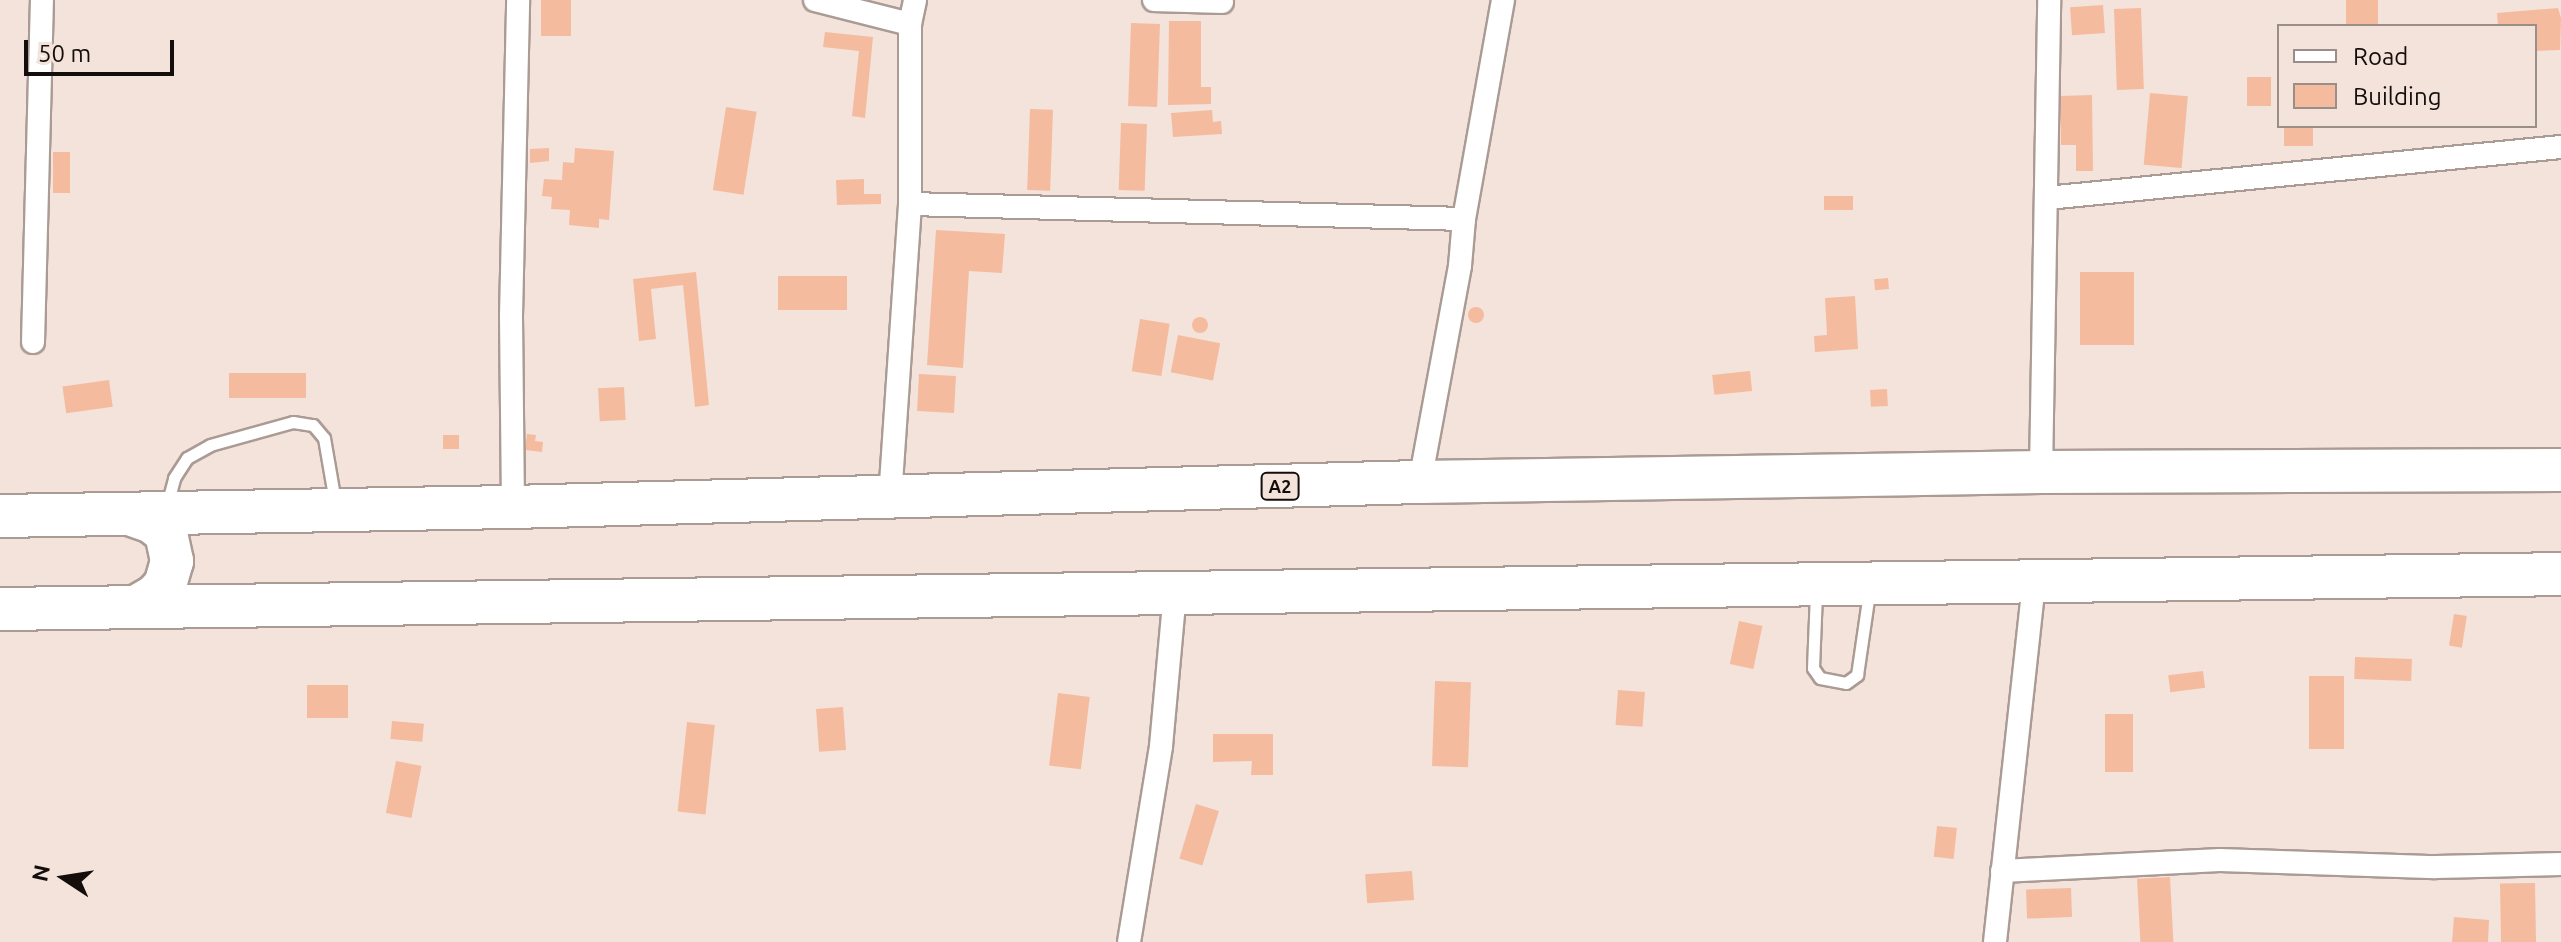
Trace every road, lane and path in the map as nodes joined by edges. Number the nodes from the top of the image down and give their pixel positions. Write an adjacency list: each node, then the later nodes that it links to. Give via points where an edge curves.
1 (42, 0): 14 (street)
2 (518, 0): 19 (street)
3 (815, 0): 9 (street)
4 (915, 0): 9 (street)
5 (1154, 0): 8 (street)
6 (1503, 0): 13 (street)
7 (2049, 0): 11 (street)
8 (1222, 2)
9 (910, 24): 12 (street)
10 (2561, 147): 11 (street)
11 (2047, 198): 16 (street)
12 (910, 204): 13 (street); 18 (street)
13 (1464, 219): 17 (street)
14 (33, 342)
15 (2561, 470): 16 (highway, A2)
16 (2041, 472): 17 (highway, A2)
17 (1420, 482): 18 (highway, A2)
18 (890, 498): 19 (highway, A2)
19 (513, 507): 20 (highway, A2)
20 (336, 510): 21 (highway, A2); 21 (lane, via 324,438 313,425 293,422 210,445 187,458)
21 (148, 514): 22 (highway, A2); 28 (highway, via 166,533 172,561 165,585)
22 (0, 516)
23 (2561, 574): 24 (highway)
24 (2034, 582): 25 (highway); 31 (street)
25 (1871, 584): 26 (highway); 26 (lane, via 1857,675 1846,683 1820,678 1813,668)
26 (1816, 585): 27 (highway)
27 (1175, 592): 28 (highway); 32 (street, via 1161,746)
28 (136, 607): 29 (highway)
29 (0, 609)
30 (2561, 864): 31 (street, via 2436,867 2220,860)
31 (2002, 871): 33 (street)
32 (1129, 942)
33 (1995, 942)

